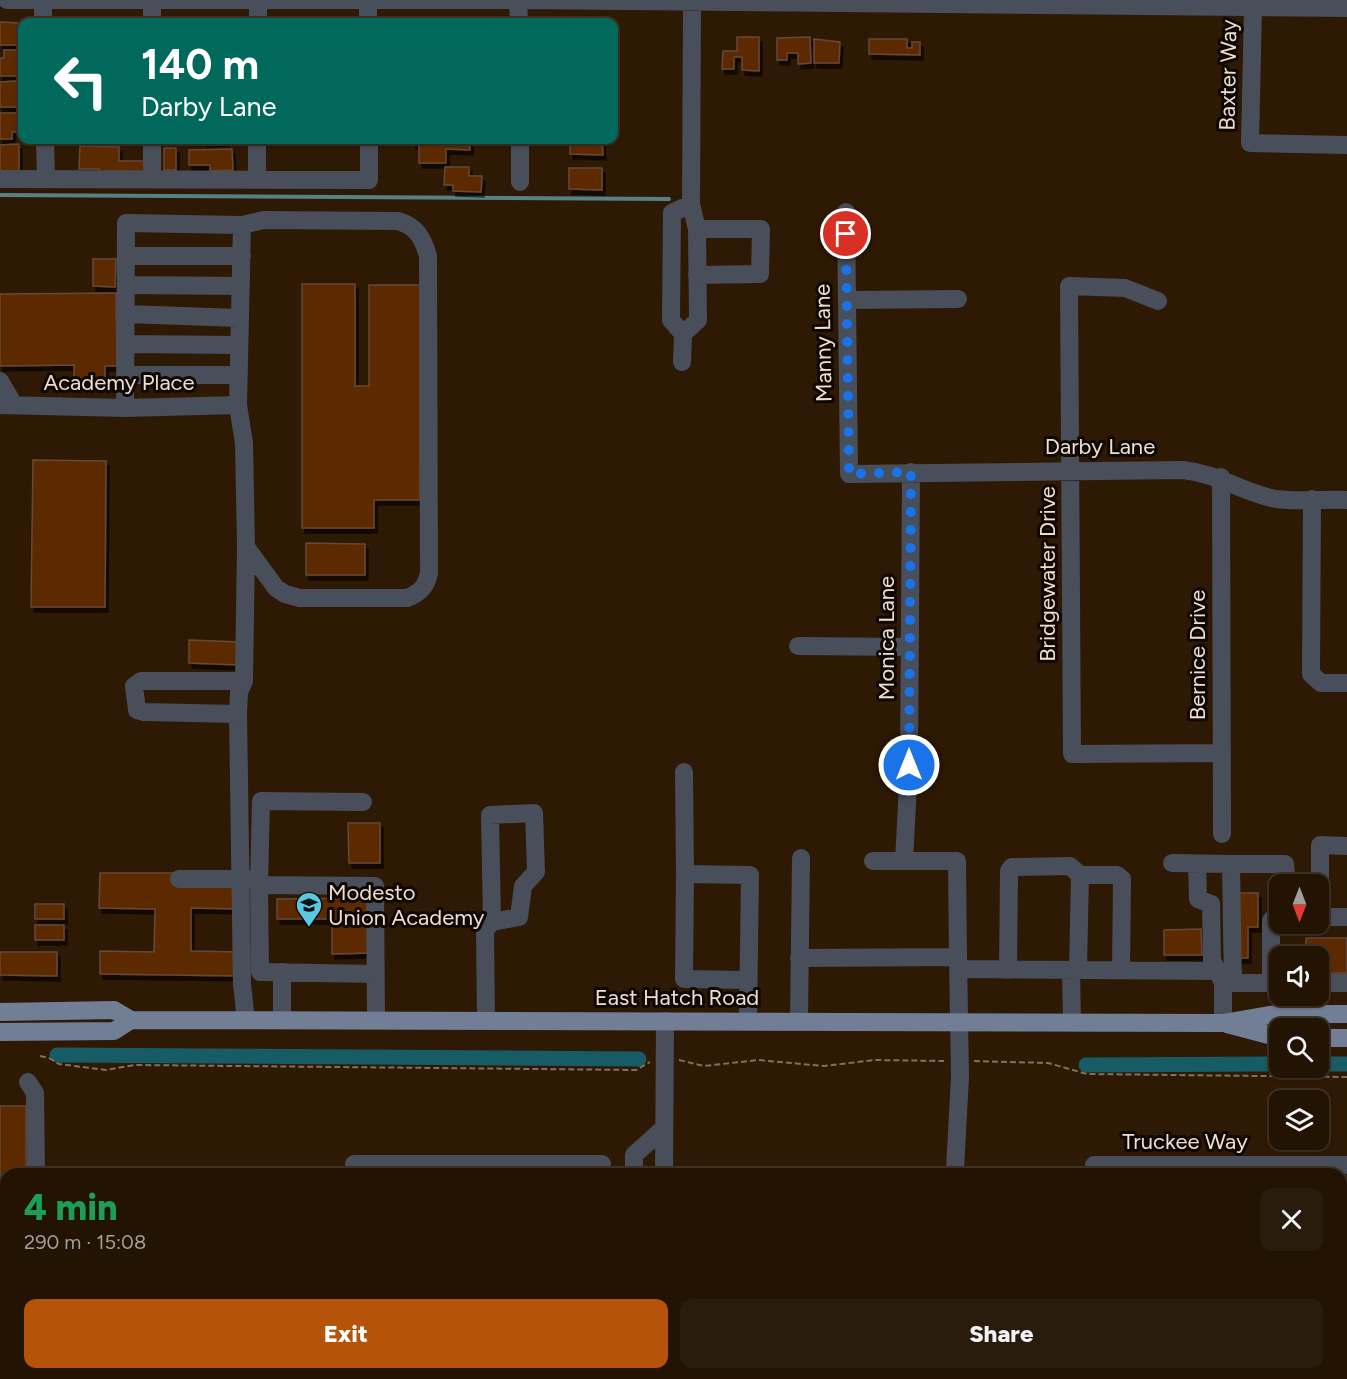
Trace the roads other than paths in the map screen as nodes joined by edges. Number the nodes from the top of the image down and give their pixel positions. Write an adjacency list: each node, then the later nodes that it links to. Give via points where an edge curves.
1 (6, 0): 2 (street)
2 (43, 0): 3 (street); 11 (street)
3 (152, 0): 5 (street); 12 (street)
4 (518, 0): 6 (street); 8 (street); 15 (street)
5 (258, 1): 6 (street); 13 (street)
6 (368, 1): 14 (street)
7 (854, 2): 8 (street); 9 (street)
8 (692, 3): 27 (street)
9 (1253, 8): 10 (street); 21 (street, Baxter Way, via 1250,143)
10 (1347, 8)
11 (43, 18)
12 (152, 18)
13 (258, 18)
14 (368, 18)
15 (519, 18)
16 (45, 144): 23 (street)
17 (152, 144): 24 (street)
18 (257, 144): 25 (street)
19 (369, 144): 25 (street, via 369,180)
20 (520, 144): 26 (street)
21 (1347, 145)
22 (0, 179): 23 (street)
23 (46, 179): 24 (street)
24 (152, 179): 25 (street)
25 (257, 179)
26 (520, 182)
27 (691, 204): 30 (street); 41 (street, via 672,213 671,320)
28 (846, 212): 37 (street, Manny Lane)
29 (242, 225): 31 (street, via 126,223); 32 (street); 57 (street, via 264,220 398,221 416,231 428,256 427,584 418,594 407,598 300,598 276,588)
30 (697, 229): 33 (street); 33 (street, via 761,229 760,274)
31 (126, 256): 32 (street); 34 (street)
32 (242, 256): 35 (street)
33 (697, 275): 41 (street, via 698,320)
34 (126, 285): 35 (street); 39 (street)
35 (241, 286): 40 (street)
36 (958, 299): 37 (street)
37 (847, 300): 53 (street, Manny Lane)
38 (1158, 301): 51 (street, Bridgewater Drive, via 1125,288 1069,286)
39 (126, 314): 40 (street); 42 (street)
40 (239, 318): 43 (street)
41 (683, 334): 44 (street)
42 (125, 344): 43 (street); 45 (street)
43 (239, 345): 46 (street)
44 (682, 362)
45 (125, 375): 46 (street); 50 (street)
46 (238, 375): 49 (street)
47 (0, 381): 48 (street, via 10,398)
48 (4, 405): 50 (street, Academy Place)
49 (238, 405): 50 (street, Academy Place); 57 (street, via 244,443)
50 (125, 408)
51 (1070, 470): 52 (street, Darby Lane); 54 (street, Darby Lane, via 1183,470); 63 (street, Bridgewater Drive, via 1072,753)
52 (911, 472): 53 (street, Darby Lane); 59 (street, Monica Lane)
53 (849, 474)
54 (1221, 477): 55 (street, Darby Lane, via 1256,494 1278,499); 63 (street, Bernice Drive)
55 (1312, 499): 56 (street, Darby Lane); 61 (street, via 1311,674 1321,683)
56 (1347, 500)
57 (246, 547): 60 (street)
58 (798, 646): 59 (street)
59 (910, 648): 70 (street, Monica Lane)
60 (244, 681): 62 (street); 62 (street, via 141,681 134,686 134,704 144,712); 78 (street, via 249,693)
61 (1347, 683)
62 (238, 714): 78 (street)
63 (1221, 753): 66 (street, Bernice Drive)
64 (684, 772): 74 (street)
65 (363, 802): 78 (street, via 261,801)
66 (1222, 834)
67 (1347, 846): 79 (street, via 1320,845 1320,917)
68 (801, 858): 81 (street)
69 (873, 861): 70 (street)
70 (904, 861): 82 (street, via 957,861)
71 (1172, 863): 72 (street)
72 (1197, 864): 73 (street); 88 (street, via 1198,899 1211,903 1212,960)
73 (1231, 864): 75 (street, via 1285,864); 88 (street)
74 (685, 874): 89 (street, via 684,979); 89 (street, via 750,875)
75 (1286, 874)
76 (1080, 875): 83 (street, via 1070,866 1012,867); 84 (street); 85 (street, via 1122,879)
77 (179, 879): 78 (street)
78 (250, 881): 86 (street, via 260,972); 87 (street, via 375,886); 96 (street, via 242,984)
79 (1347, 917)
80 (492, 922): 80 (street, via 490,815 534,813 536,872 523,886 519,917); 99 (street, via 486,930)
81 (800, 958): 82 (street); 102 (street)
82 (958, 963): 83 (street); 103 (street)
83 (1008, 970): 84 (street)
84 (1075, 970): 85 (street); 104 (street)
85 (1121, 970): 88 (street)
86 (282, 972): 87 (street); 97 (street)
87 (375, 974): 98 (street)
88 (1224, 979): 90 (street); 105 (street)
89 (748, 980): 101 (street)
90 (1269, 983)
91 (1329, 983): 92 (street)
92 (1347, 983)
93 (0, 1011): 95 (main road, East Hatch Road, via 114,1010)
94 (1347, 1014): 105 (main road, East Hatch Road, via 1276,1014)
95 (130, 1020): 96 (main road, East Hatch Road); 106 (main road, East Hatch Road, via 114,1031)
96 (246, 1020): 97 (main road, East Hatch Road)
97 (282, 1020): 98 (main road, East Hatch Road)
98 (376, 1020): 99 (main road, East Hatch Road)
99 (486, 1020): 100 (main road, East Hatch Road)
100 (665, 1021): 101 (main road, East Hatch Road); 111 (street)
101 (748, 1021): 102 (main road, East Hatch Road)
102 (799, 1021): 103 (main road, East Hatch Road)
103 (960, 1022): 104 (main road, East Hatch Road); 119 (street)
104 (1072, 1022): 105 (main road, East Hatch Road)
105 (1223, 1023): 107 (main road, East Hatch Road)
106 (0, 1032)
107 (1269, 1035)
108 (1329, 1038): 109 (main road)
109 (1347, 1038)
110 (28, 1082): 115 (street, via 35,1094)
111 (664, 1128): 117 (street, via 634,1155); 118 (street)
112 (602, 1164): 116 (street)
113 (1094, 1165): 120 (street, Truckee Way)
114 (1347, 1165): 121 (street, Truckee Way)
115 (36, 1168)
116 (512, 1168)
117 (634, 1168)
118 (664, 1168)
119 (954, 1168)
120 (1204, 1168)
121 (1306, 1168)

